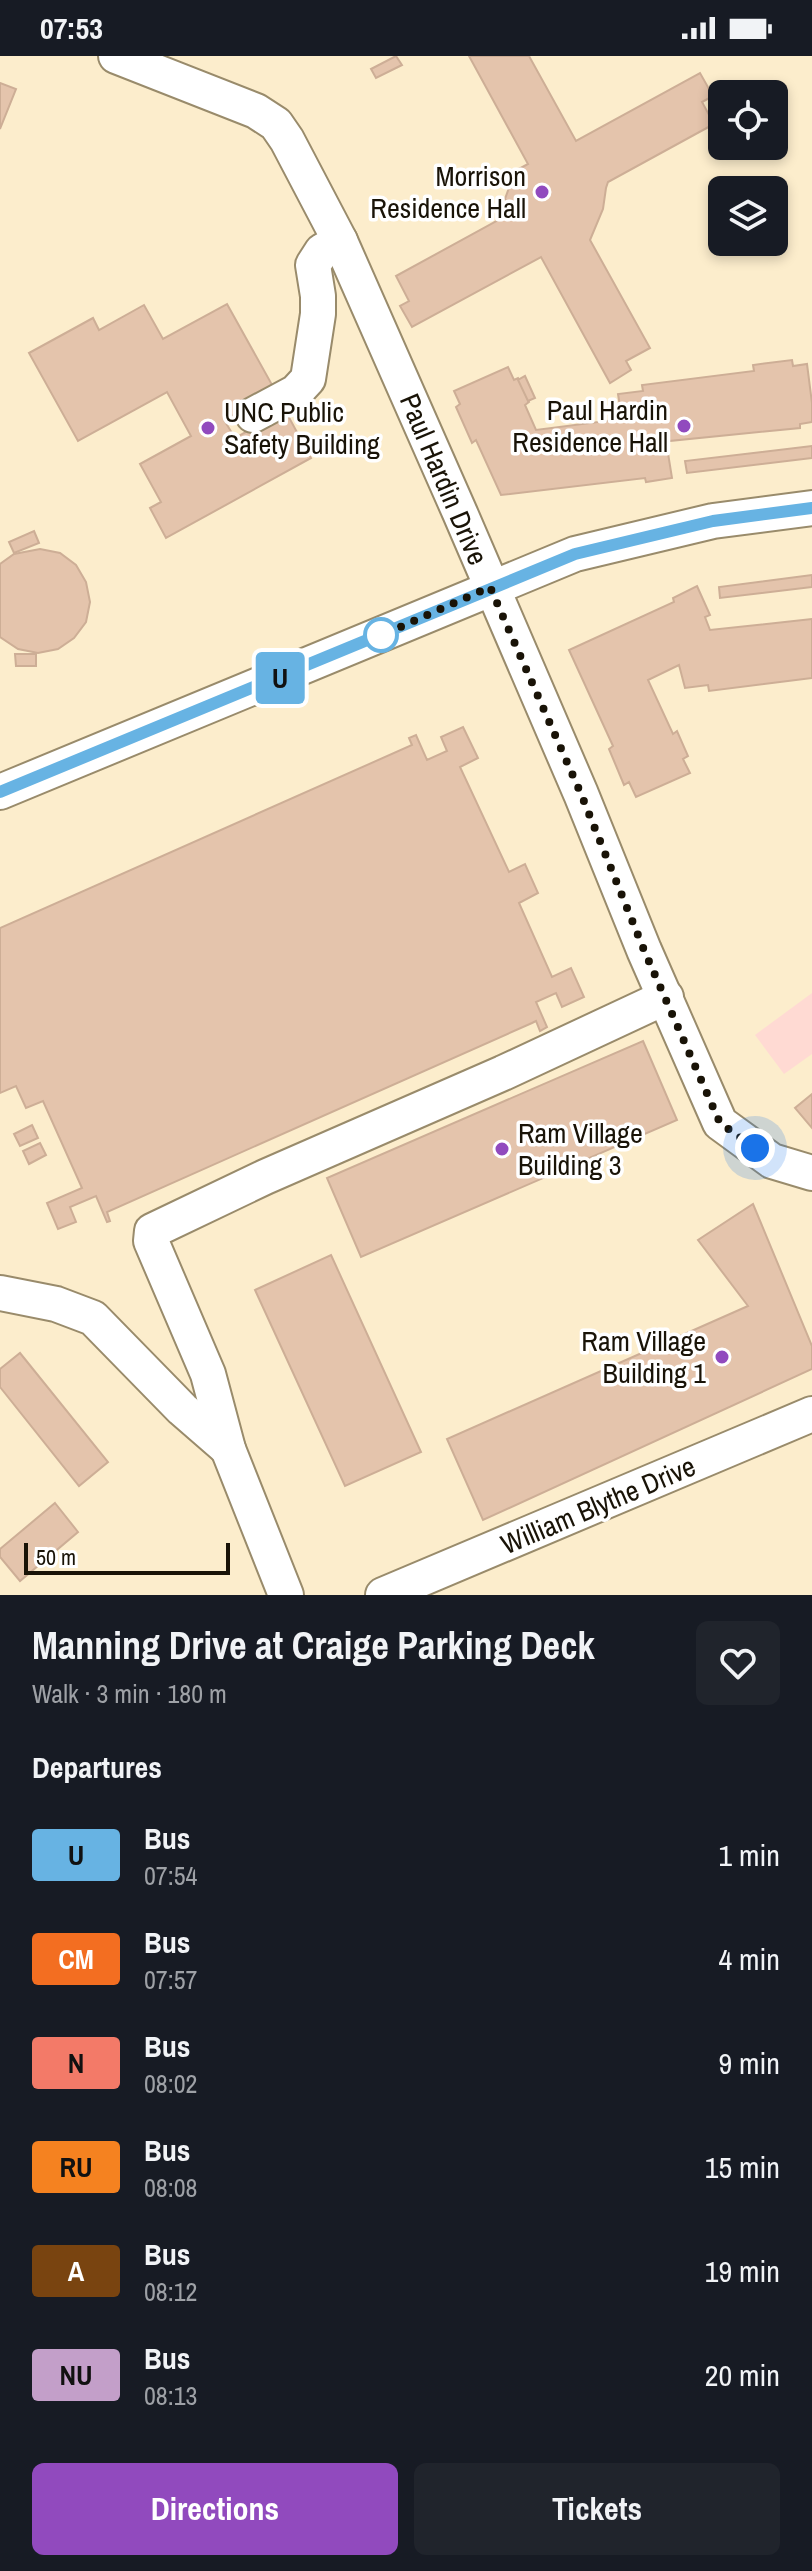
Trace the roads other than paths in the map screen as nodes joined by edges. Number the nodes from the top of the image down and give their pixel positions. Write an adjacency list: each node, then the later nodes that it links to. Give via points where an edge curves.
1 (116, 56): 2 (street, Paul Hardin Drive, via 256,111 276,124)
2 (340, 241): 3 (street, via 322,251 313,265 318,314 308,379 296,392); 5 (street, Paul Hardin Drive)
3 (253, 415)
4 (812, 508): 5 (street, via 713,521 620,542)
5 (490, 587): 6 (street); 7 (street, Paul Hardin Drive)
6 (0, 792)
7 (666, 997): 8 (street, Paul Hardin Drive, via 720,1123 772,1161); 11 (street, via 152,1231 151,1241 208,1374)
8 (812, 1173)
9 (0, 1293): 11 (street, via 93,1318)
10 (812, 1414): 13 (street, William Blythe Drive)
11 (228, 1449): 12 (street)
12 (286, 1595)
13 (383, 1595)

